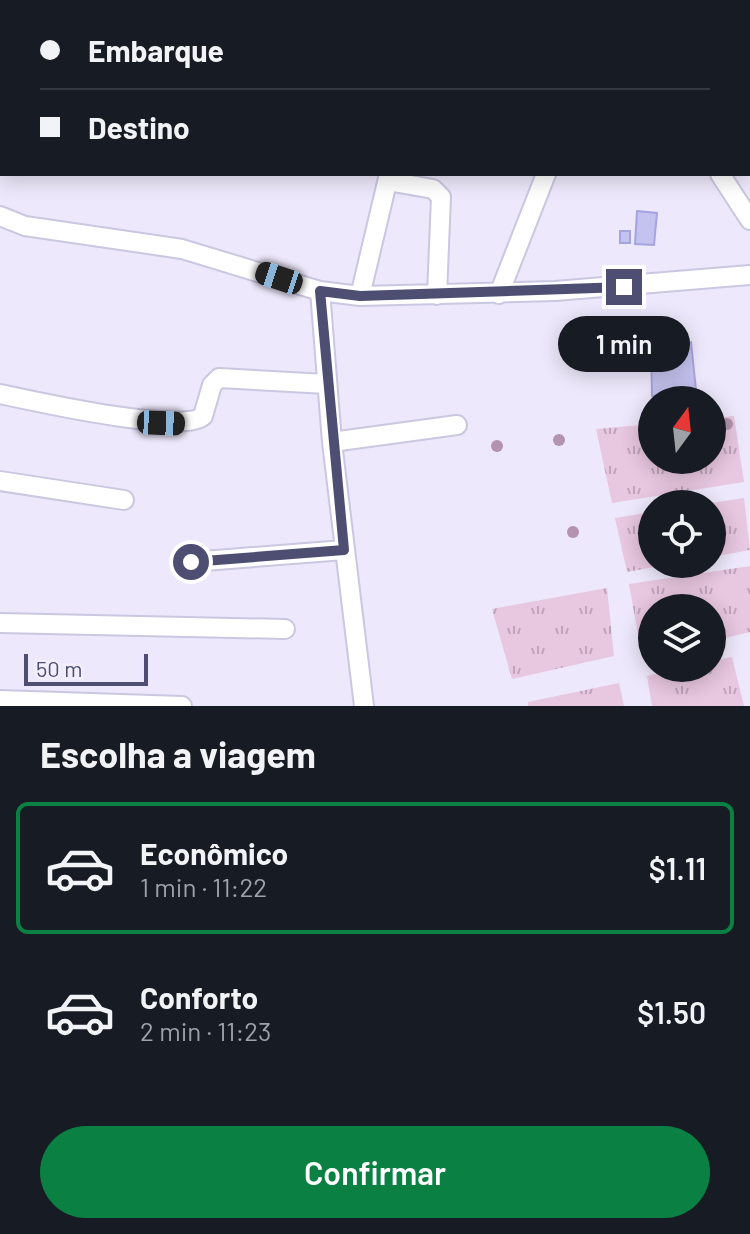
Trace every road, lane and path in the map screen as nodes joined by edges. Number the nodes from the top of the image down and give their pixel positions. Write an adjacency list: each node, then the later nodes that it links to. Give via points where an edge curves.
1 (545, 176): 8 (street)
2 (721, 176): 5 (street)
3 (389, 177): 9 (street, via 433,189 441,197); 10 (street)
4 (0, 216): 7 (street, via 25,226 182,249)
5 (750, 220)
6 (750, 275): 8 (street)
7 (320, 291): 10 (street); 11 (street)
8 (499, 294): 9 (street)
9 (437, 295): 10 (street)
10 (360, 296)
11 (326, 384): 12 (street, via 219,378 203,416 191,424); 14 (street)
12 (0, 394)
13 (457, 425): 14 (street)
14 (332, 442): 17 (street)
15 (0, 481): 16 (street)
16 (124, 500)
17 (344, 550): 18 (street); 23 (street)
18 (191, 562)
19 (0, 623): 20 (street)
20 (285, 629)
21 (0, 700): 22 (street)
22 (182, 706)
23 (364, 706)

